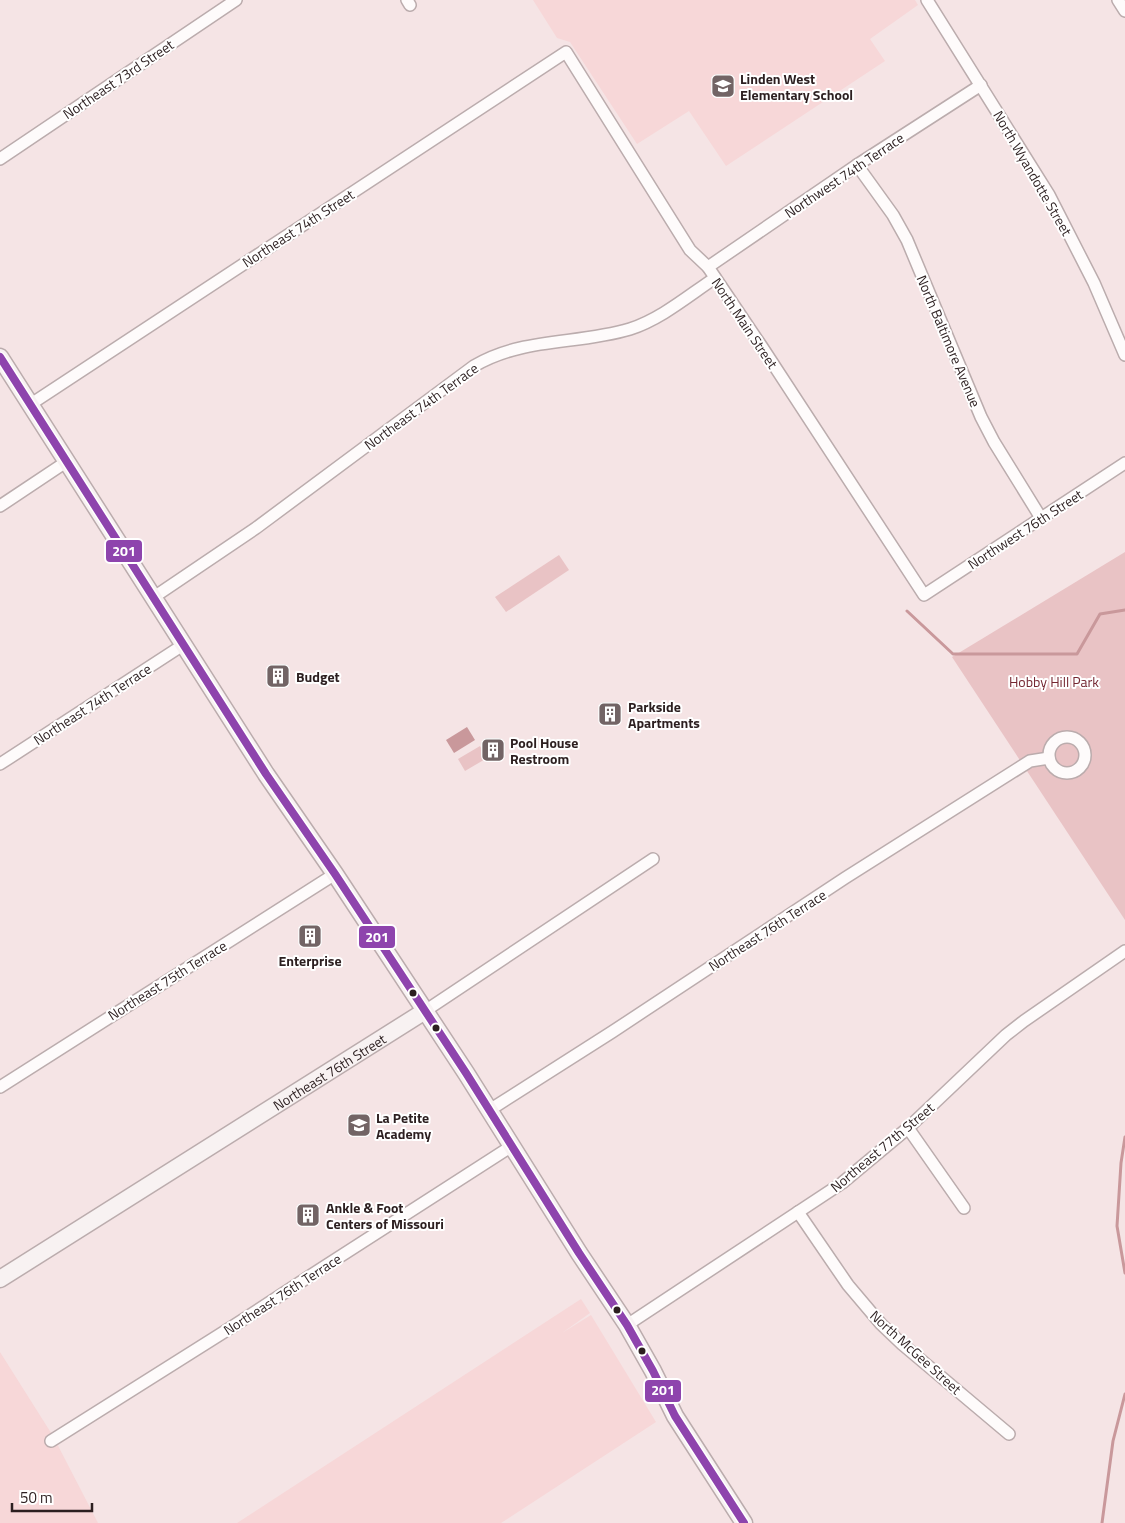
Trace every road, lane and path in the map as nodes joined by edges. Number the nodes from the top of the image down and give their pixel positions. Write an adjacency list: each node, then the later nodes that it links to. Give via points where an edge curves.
1 (236, 0): 7 (street, Northeast 73rd Street)
2 (927, 0): 6 (street, North Wyandotte Street)
3 (1118, 0): 4 (street)
4 (1125, 11)
5 (566, 52): 9 (street, North Main Street, via 690,250); 13 (street, Northeast 74th Street)
6 (981, 85): 8 (street, Northwest 74th Terrace); 11 (street, North Wyandotte Street, via 1049,195 1094,283)
7 (0, 159)
8 (857, 166): 9 (street, Northwest 74th Terrace); 17 (street, North Baltimore Avenue, via 907,240 981,417)
9 (708, 267): 10 (street, North Main Street)
10 (715, 278): 18 (street, North Main Street); 19 (street, Northeast 74th Terrace, via 659,315 631,329 527,346 485,360 256,528)
11 (1125, 355)
12 (0, 357): 13 (main road)
13 (31, 404): 14 (main road)
14 (66, 462): 16 (street); 19 (main road)
15 (1125, 463): 17 (street, Northwest 76th Street)
16 (0, 506)
17 (1041, 518): 18 (street, Northwest 76th Street)
18 (924, 595)
19 (154, 597): 20 (main road)
20 (183, 644): 22 (street, Northeast 74th Terrace); 24 (main road)
21 (1049, 758): 28 (street, Northeast 76th Terrace, via 1030,761 1022,766)
22 (0, 764)
23 (653, 859): 26 (street, Northeast 76th Street)
24 (335, 874): 26 (main road); 27 (street, Northeast 75th Terrace)
25 (1125, 951): 29 (street, Northeast 77th Street, via 1006,1035)
26 (425, 1011): 28 (main road); 33 (main road, Northeast 76th Street)
27 (0, 1087)
28 (488, 1111): 30 (main road)
29 (908, 1128): 31 (street); 32 (street, Northeast 77th Street, via 842,1183)
30 (512, 1146): 34 (main road); 36 (street, Northeast 76th Terrace)
31 (964, 1208)
32 (798, 1212): 34 (street, Northeast 77th Street); 35 (street, North McGee Street, via 848,1285 882,1324)
33 (0, 1279)
34 (626, 1325): 37 (main road, via 675,1416)
35 (1010, 1434)
36 (51, 1441)
37 (744, 1523)

